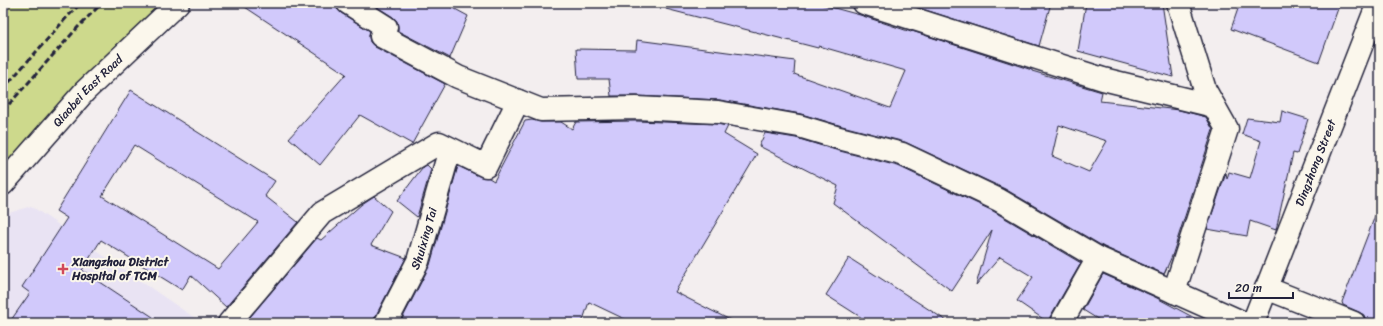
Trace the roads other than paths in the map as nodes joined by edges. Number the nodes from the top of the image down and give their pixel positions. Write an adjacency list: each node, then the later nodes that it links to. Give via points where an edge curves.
1 (178, 3): 9 (street, Qiaobei East Road, via 85,92)
2 (348, 3): 6 (street, via 386,27 381,36 458,77)
3 (864, 3): 7 (street, via 1103,79)
4 (1178, 3): 7 (street, via 1205,90)
5 (1378, 3): 11 (street, Dingzhong Street)
6 (518, 100): 8 (street, via 486,166); 10 (street, via 542,110 636,108 718,112 799,126 902,154 999,200)
7 (1214, 106): 12 (street, via 1227,128)
8 (450, 149): 13 (street, via 439,143 322,213); 14 (street, Shuixing Tai, via 418,261)
9 (3, 184)
10 (1098, 258): 12 (street); 15 (street)
11 (1266, 288): 17 (street, Dingzhong Street); 18 (street)
12 (1174, 292): 16 (street)
13 (229, 323)
14 (386, 323)
15 (1061, 323)
16 (1244, 323)
17 (1253, 323)
18 (1354, 323)

